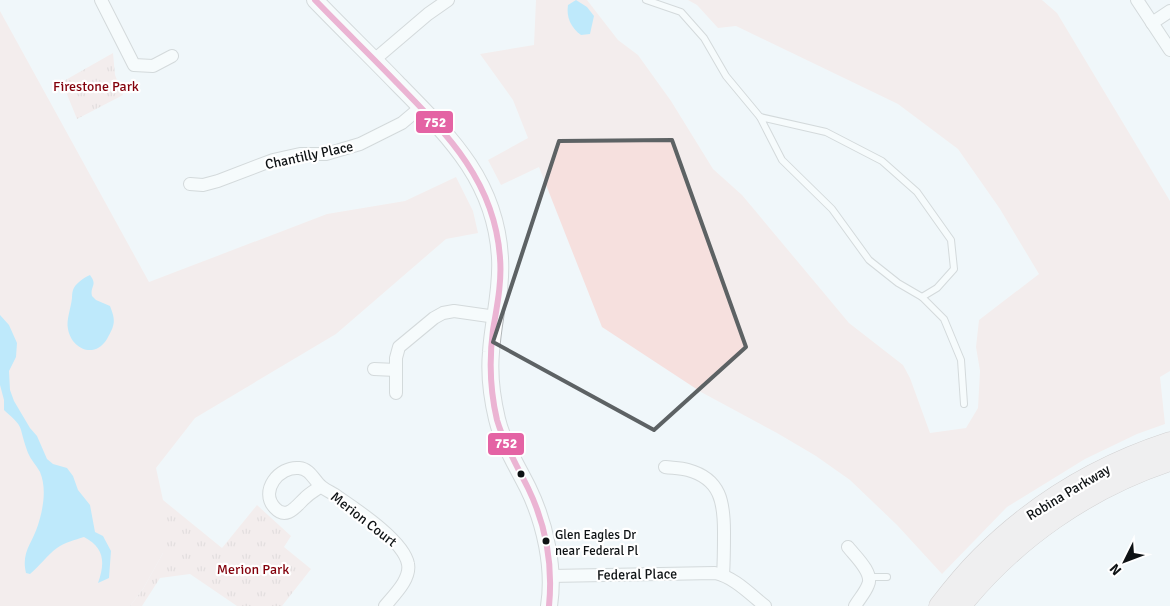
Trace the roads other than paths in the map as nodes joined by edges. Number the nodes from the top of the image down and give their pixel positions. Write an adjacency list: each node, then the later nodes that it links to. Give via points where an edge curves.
1 (102, 0): 9 (street, via 134,66 152,66)
2 (315, 0): 10 (street)
3 (448, 0): 10 (street)
4 (646, 0): 12 (lane, via 681,12 704,38 726,76)
5 (1137, 0): 7 (street)
6 (1170, 11): 7 (street)
7 (1152, 23): 8 (street)
8 (1170, 50)
9 (172, 56)
10 (374, 60): 11 (street)
11 (421, 107): 13 (street, Chantilly Place, via 402,123 360,144 326,154 300,154 273,160 218,182); 15 (street, via 461,152 476,175 490,208 500,257)
12 (760, 117): 14 (lane, via 782,160 832,209 869,260); 14 (lane, via 826,132 882,161 917,192 951,240 954,269 937,288)
13 (190, 184)
14 (922, 297): 19 (lane, via 944,319 961,360)
15 (496, 317): 17 (street, via 454,311 438,315 399,347); 26 (street, via 490,368 495,410 507,447 537,511 548,553)
16 (374, 369): 17 (street)
17 (396, 370): 18 (street)
18 (396, 393)
19 (964, 404)
20 (1170, 442): 33 (main road, Robina Parkway, via 1100,471 1043,505 981,556)
21 (1170, 461): 34 (main road, Robina Parkway, via 1097,492 1052,521 1008,556)
22 (665, 466): 25 (street, via 700,475 719,492 724,508)
23 (321, 486): 29 (street, Merion Court, via 395,540 405,554 409,565 407,577)
24 (848, 547): 27 (street)
25 (723, 575): 26 (street, Federal Place, via 707,572); 31 (street)
26 (550, 576): 30 (street)
27 (870, 577): 28 (lane); 32 (street)
28 (888, 577)
29 (385, 606)
30 (548, 606)
31 (765, 606)
32 (855, 606)
33 (939, 606)
34 (961, 606)

